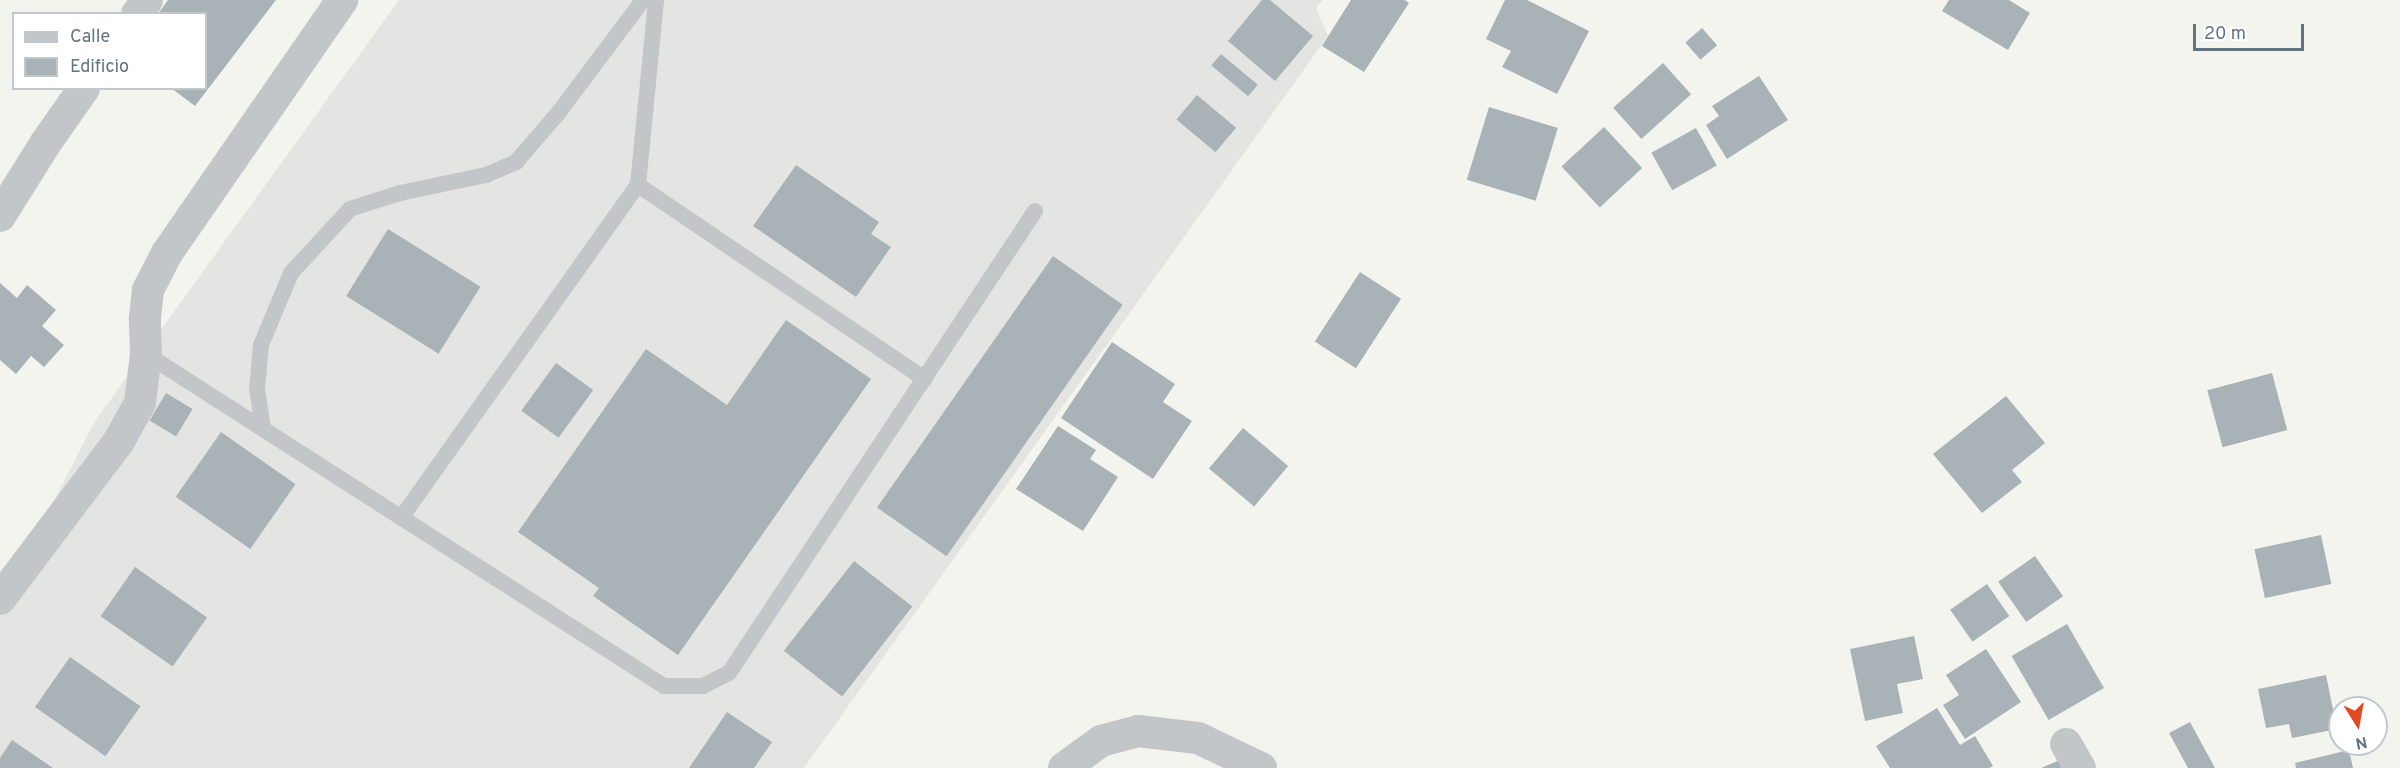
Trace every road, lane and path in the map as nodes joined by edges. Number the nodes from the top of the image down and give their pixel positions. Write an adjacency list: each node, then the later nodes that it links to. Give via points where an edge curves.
1 (342, 0): 8 (street, via 167,253 148,290)
2 (643, 0): 10 (lane, via 516,162 486,175 400,193 350,209 291,273 261,345 257,388)
3 (656, 0): 5 (lane)
4 (83, 90): 7 (street)
5 (638, 185): 9 (lane); 11 (lane)
6 (1035, 211): 9 (lane)
7 (0, 216)
8 (146, 354): 10 (lane); 12 (street, via 140,403 119,441)
9 (924, 379): 11 (lane, via 729,673 703,686 664,686)
10 (263, 429): 11 (lane)
11 (401, 518)
12 (0, 598)
13 (1064, 768): 14 (street, via 1101,741 1138,731 1198,738)
14 (1261, 768)

